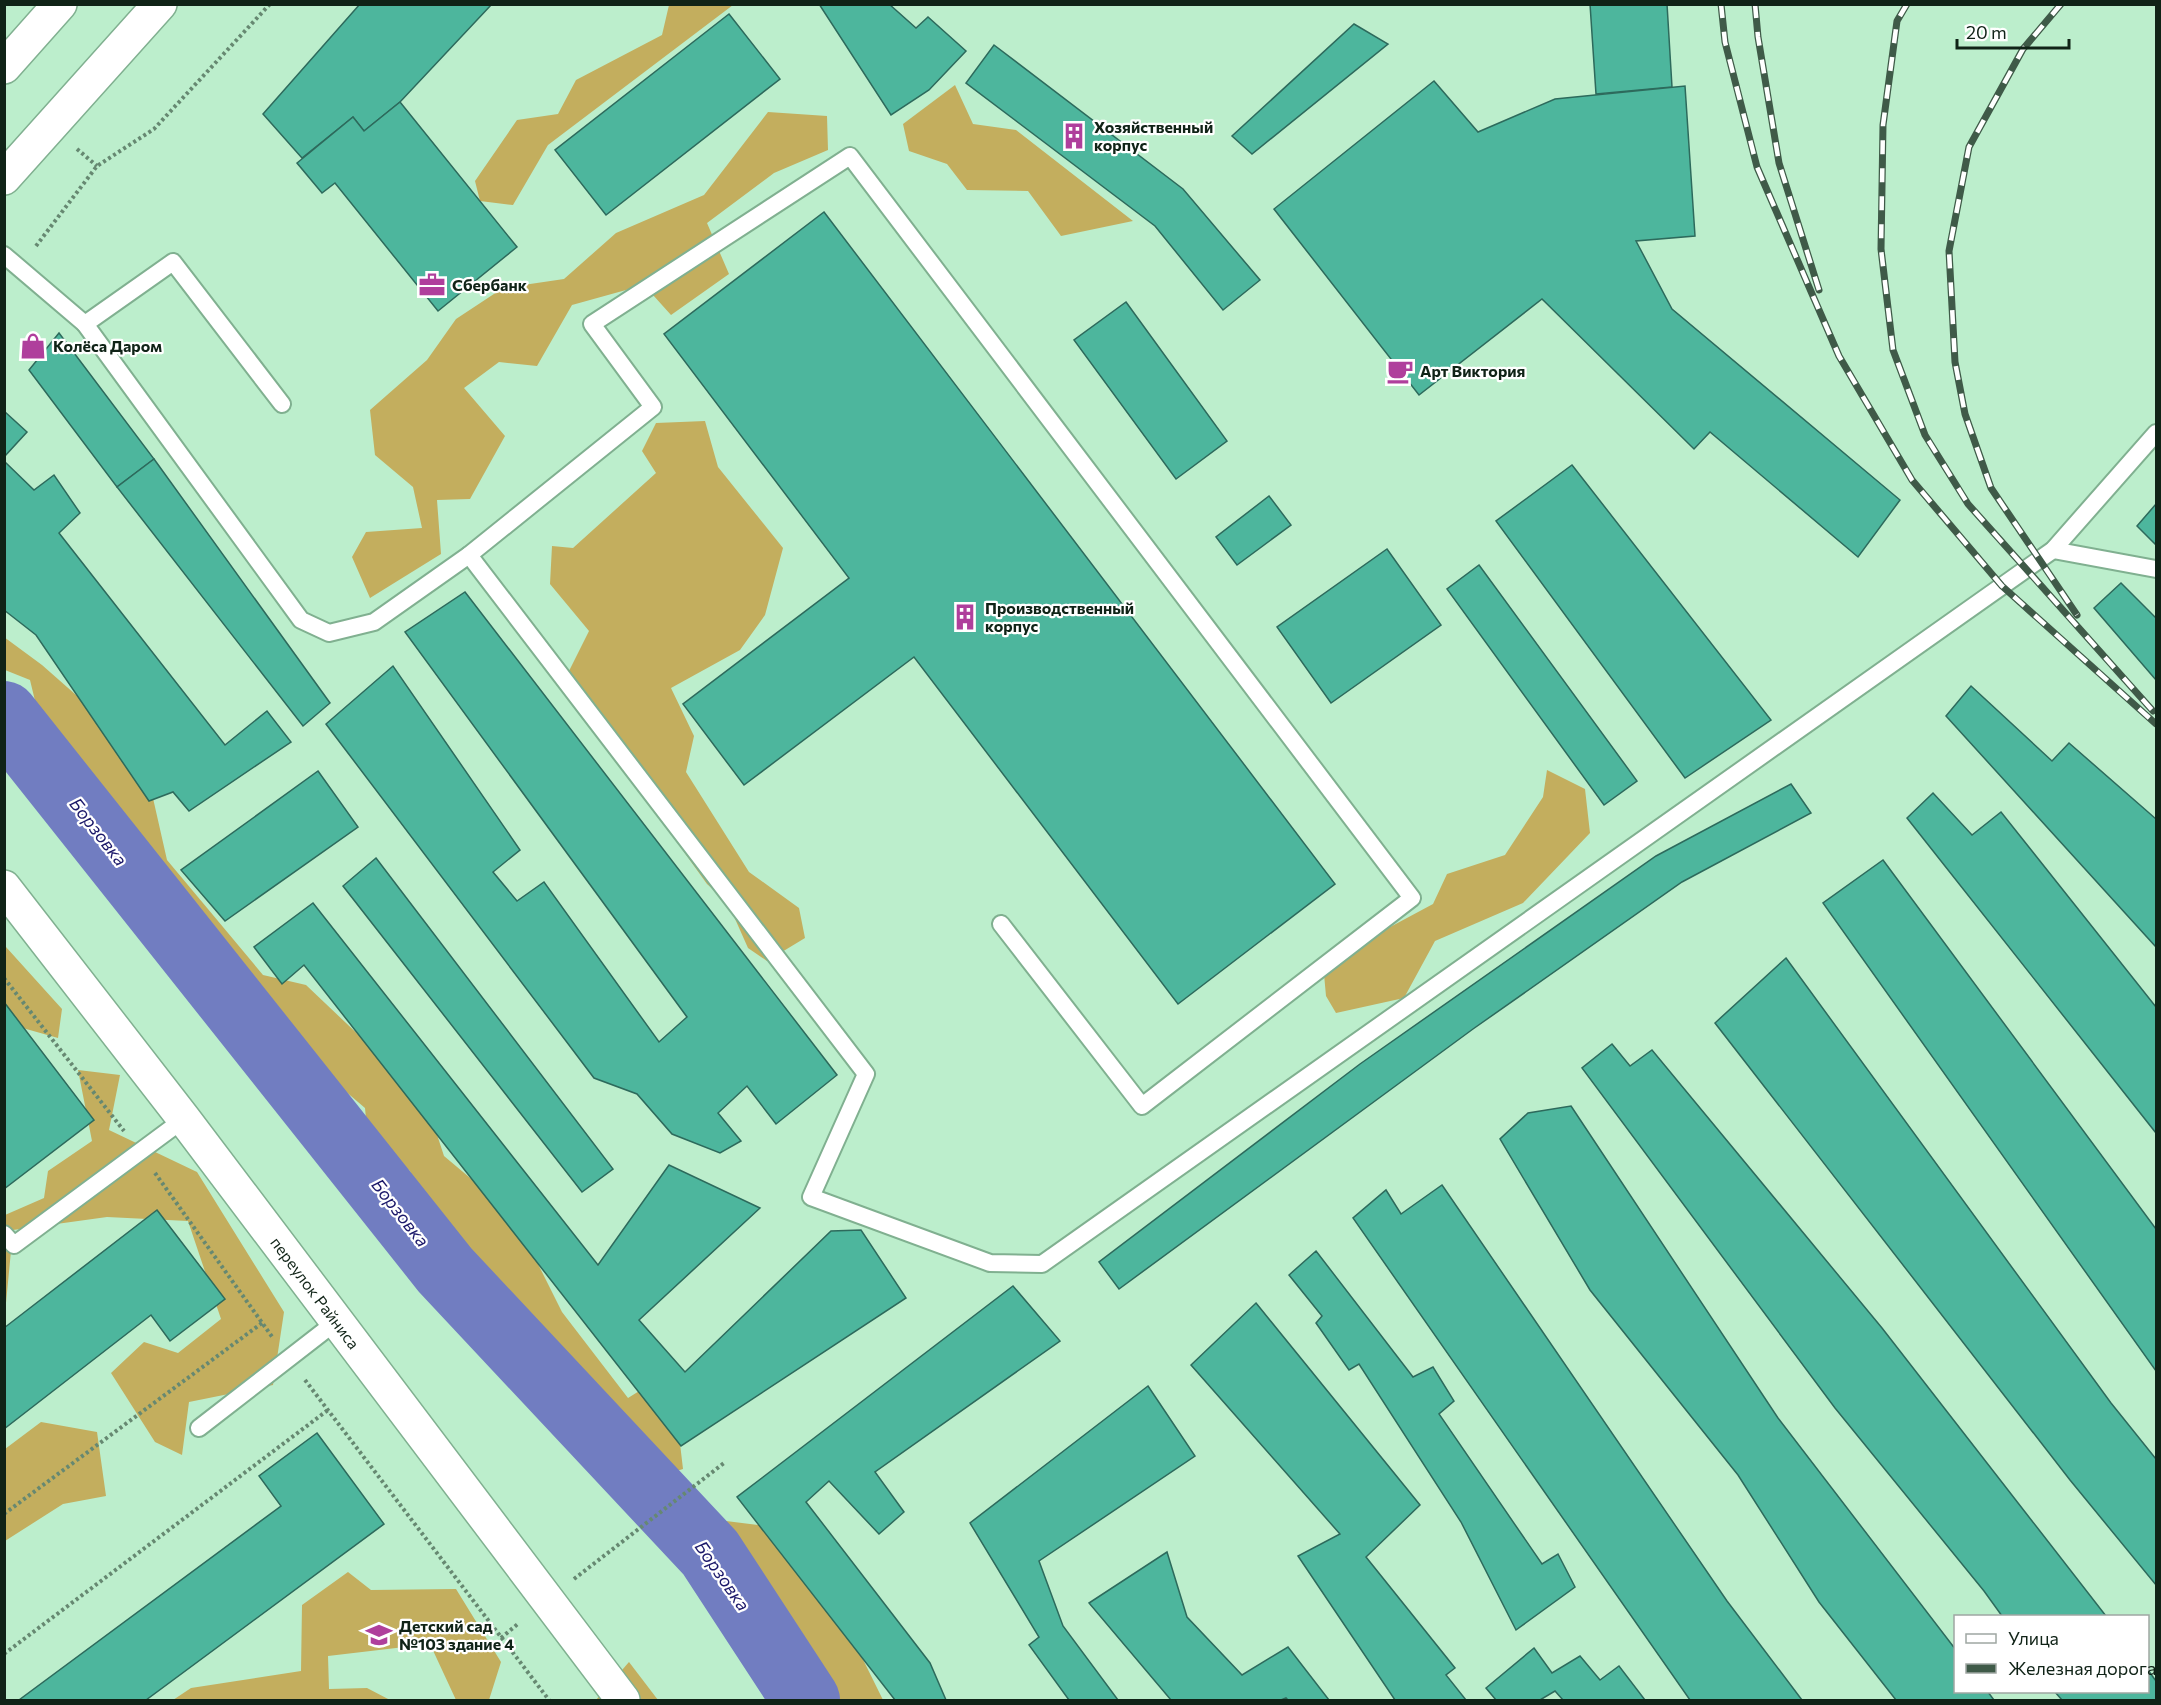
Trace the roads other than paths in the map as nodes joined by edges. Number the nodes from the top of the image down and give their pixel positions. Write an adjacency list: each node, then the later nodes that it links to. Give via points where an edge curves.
1 (60, 4): 3 (street)
2 (160, 4): 4 (street)
3 (7, 63)
4 (4, 178)
5 (4, 255): 6 (lane)
6 (85, 324): 7 (lane, via 173,262); 10 (lane, via 301,621 329,633 374,622)
7 (282, 404)
8 (2157, 433): 9 (lane)
9 (2053, 550): 10 (lane, via 1042,1264 990,1263 811,1197 866,1074); 11 (lane)
10 (469, 555): 13 (lane, via 653,406 592,324 850,156 1412,898 1142,1106)
11 (2157, 569)
12 (4, 887): 14 (street, переулок Райниса)
13 (1001, 924)
14 (184, 1119): 15 (lane, via 14,1245); 16 (street, переулок Райниса)
15 (4, 1234)
16 (337, 1322): 17 (lane); 18 (street, переулок Райниса)
17 (199, 1428)
18 (623, 1701)

